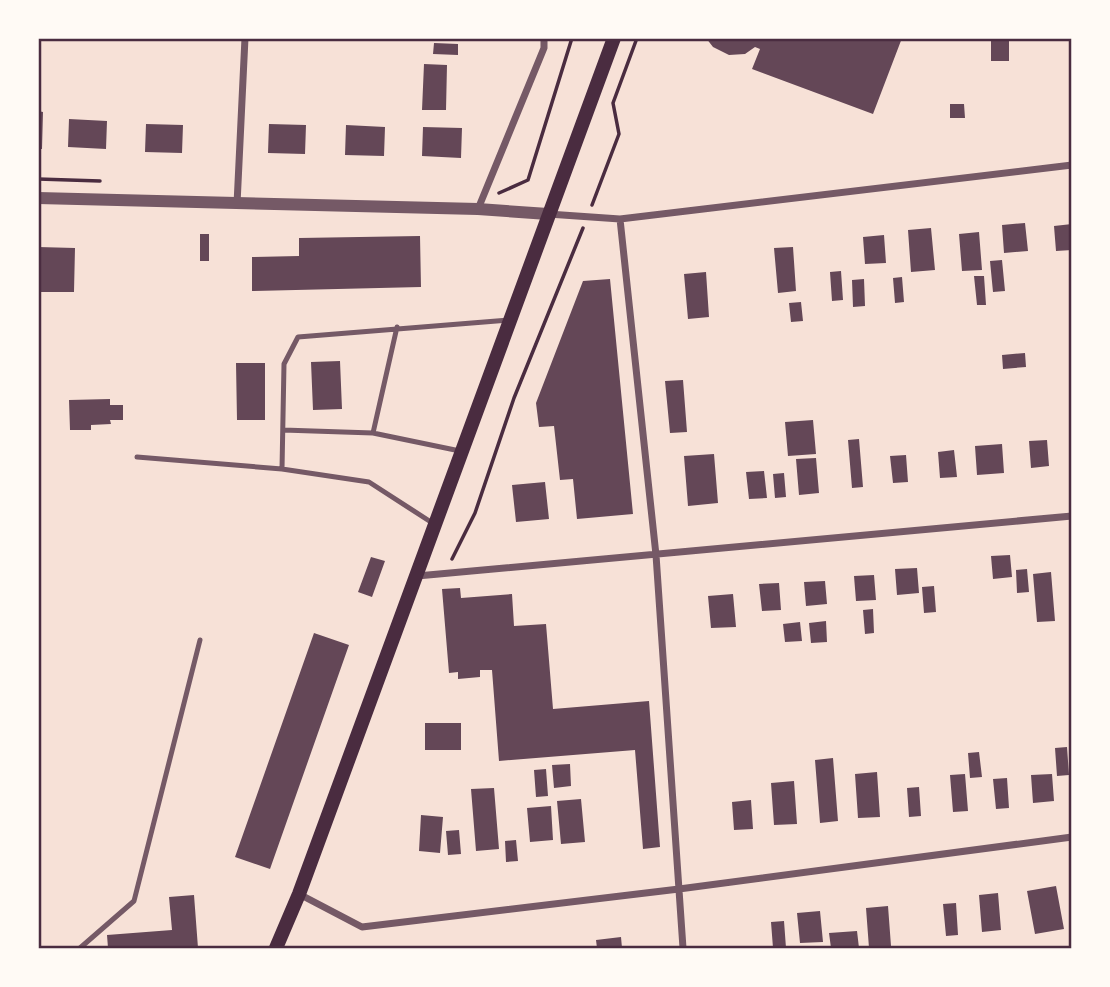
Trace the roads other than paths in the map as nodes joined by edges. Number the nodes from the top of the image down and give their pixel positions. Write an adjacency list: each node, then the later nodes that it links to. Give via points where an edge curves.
1 (245, 38): 6 (street)
2 (544, 38): 7 (street, via 544,48)
3 (614, 38): 8 (main road)
4 (1072, 165): 9 (street)
5 (38, 198): 6 (street)
6 (237, 204): 7 (street)
7 (478, 209): 8 (street)
8 (548, 214): 9 (street); 10 (main road)
9 (620, 219): 19 (street)
10 (509, 320): 11 (lane); 14 (main road)
11 (397, 327): 12 (lane, via 298,337 284,364); 13 (lane)
12 (283, 430): 13 (lane); 16 (lane)
13 (373, 433): 14 (lane)
14 (461, 451): 18 (main road)
15 (137, 457): 16 (lane)
16 (282, 469): 18 (lane, via 369,482)
17 (1072, 516): 19 (street)
18 (434, 524): 20 (main road)
19 (656, 555): 20 (street); 23 (street)
20 (416, 576): 24 (main road)
21 (200, 640): 25 (lane, via 134,901)
22 (1072, 837): 23 (street)
23 (679, 889): 24 (street, via 362,927); 27 (street)
24 (299, 894): 26 (main road)
25 (80, 948)
26 (276, 948)
27 (682, 948)

